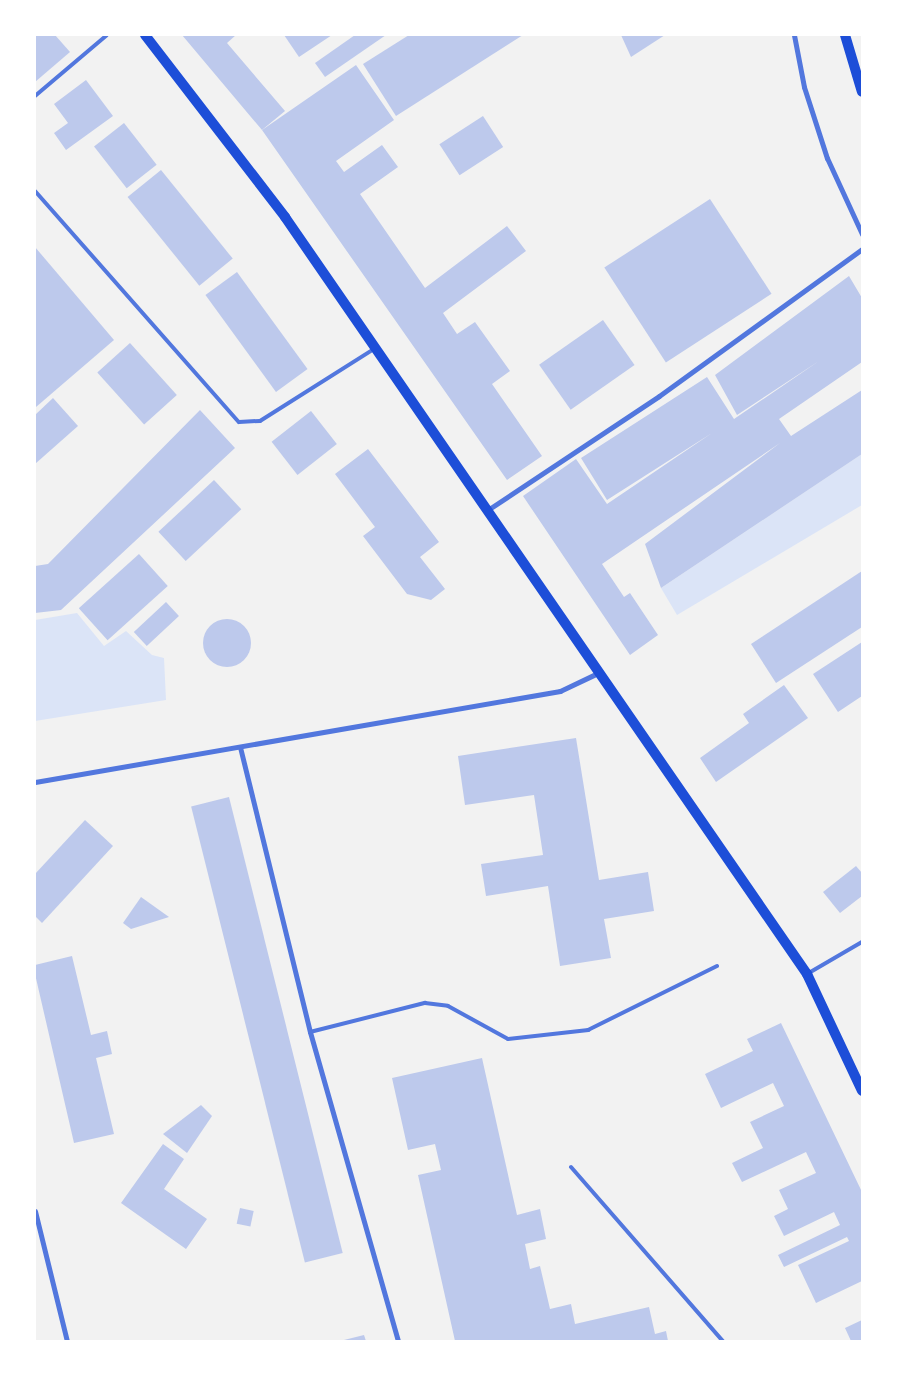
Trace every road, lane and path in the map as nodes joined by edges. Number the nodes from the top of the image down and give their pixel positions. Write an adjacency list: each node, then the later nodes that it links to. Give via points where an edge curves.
1 (107, 35): 6 (lane)
2 (145, 35): 10 (main road, via 285,217)
3 (794, 35): 8 (street, via 804,87 824,149)
4 (845, 35): 5 (main road)
5 (862, 92)
6 (35, 96)
7 (35, 190): 10 (lane, via 239,422 260,421)
8 (862, 234)
9 (862, 248): 11 (street, via 659,396)
10 (374, 349): 11 (main road)
11 (489, 509): 12 (main road)
12 (601, 672): 13 (street, via 560,691); 17 (main road)
13 (240, 747): 14 (street); 18 (street)
14 (35, 782)
15 (862, 942): 17 (lane)
16 (717, 966): 18 (lane, via 588,1030 508,1039 448,1006 425,1003)
17 (807, 974): 19 (main road)
18 (310, 1032): 23 (street)
19 (862, 1091)
20 (571, 1167): 24 (lane)
21 (35, 1211): 22 (street)
22 (67, 1341)
23 (398, 1341)
24 (723, 1341)

